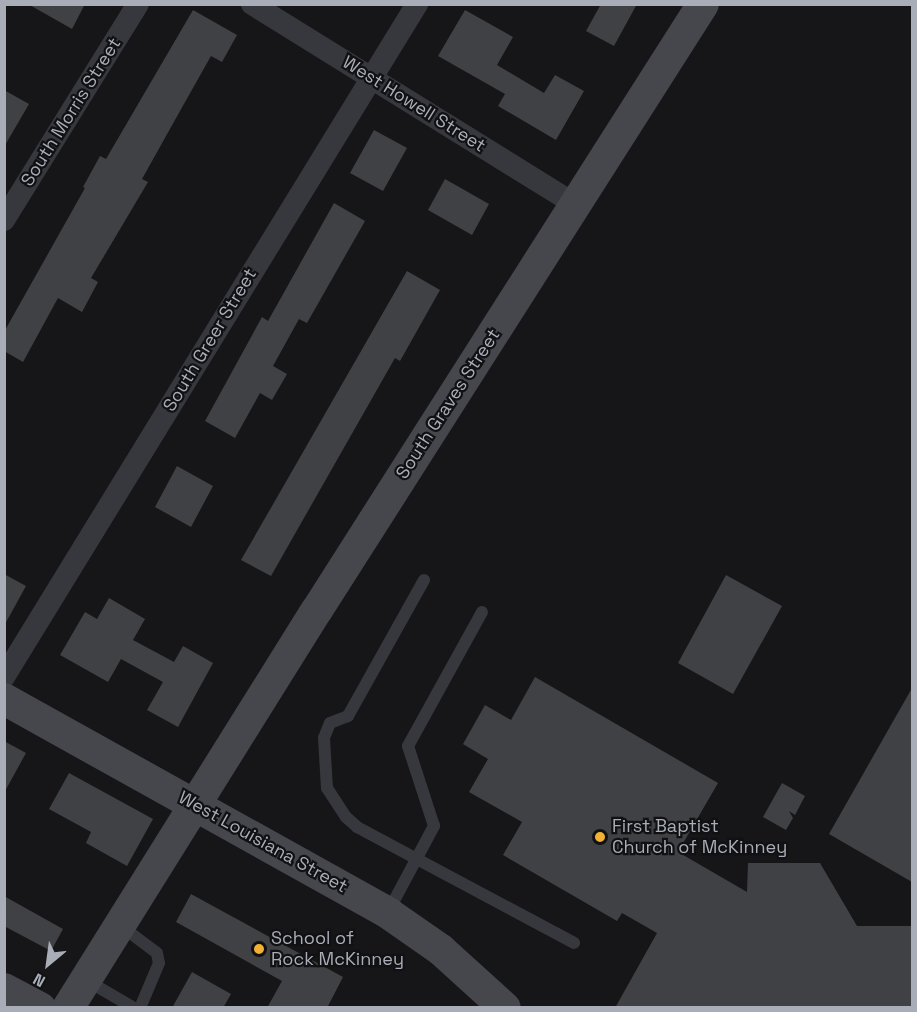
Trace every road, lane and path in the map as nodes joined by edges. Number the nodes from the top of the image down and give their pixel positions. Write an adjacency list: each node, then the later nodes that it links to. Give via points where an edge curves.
1 (138, 4): 7 (street, South Morris Street)
2 (252, 4): 5 (street, West Howell Street)
3 (417, 4): 5 (street, South Greer Street)
4 (703, 4): 6 (street, South Graves Street)
5 (371, 76): 6 (street, West Howell Street); 10 (street, South Greer Street)
6 (575, 204): 12 (street, South Graves Street)
7 (7, 212)
8 (424, 579): 13 (lane, via 360,698 348,716 330,723 324,738 327,788 346,817 357,827)
9 (482, 612): 13 (lane, via 408,746 434,826)
10 (4, 677)
11 (4, 699): 12 (street, West Louisiana Street)
12 (195, 804): 14 (street, West Louisiana Street); 15 (street, South Graves Street)
13 (417, 858): 14 (lane); 16 (lane)
14 (388, 913): 23 (street, West Louisiana Street, via 441,950)
15 (120, 925): 17 (street, South Graves Street); 22 (lane, via 157,953 159,963)
16 (574, 943)
17 (85, 980): 20 (street, South Graves Street); 21 (lane)
18 (4, 989): 19 (street)
19 (40, 1008)
20 (68, 1008)
21 (134, 1008)
22 (140, 1008)
23 (505, 1008)

